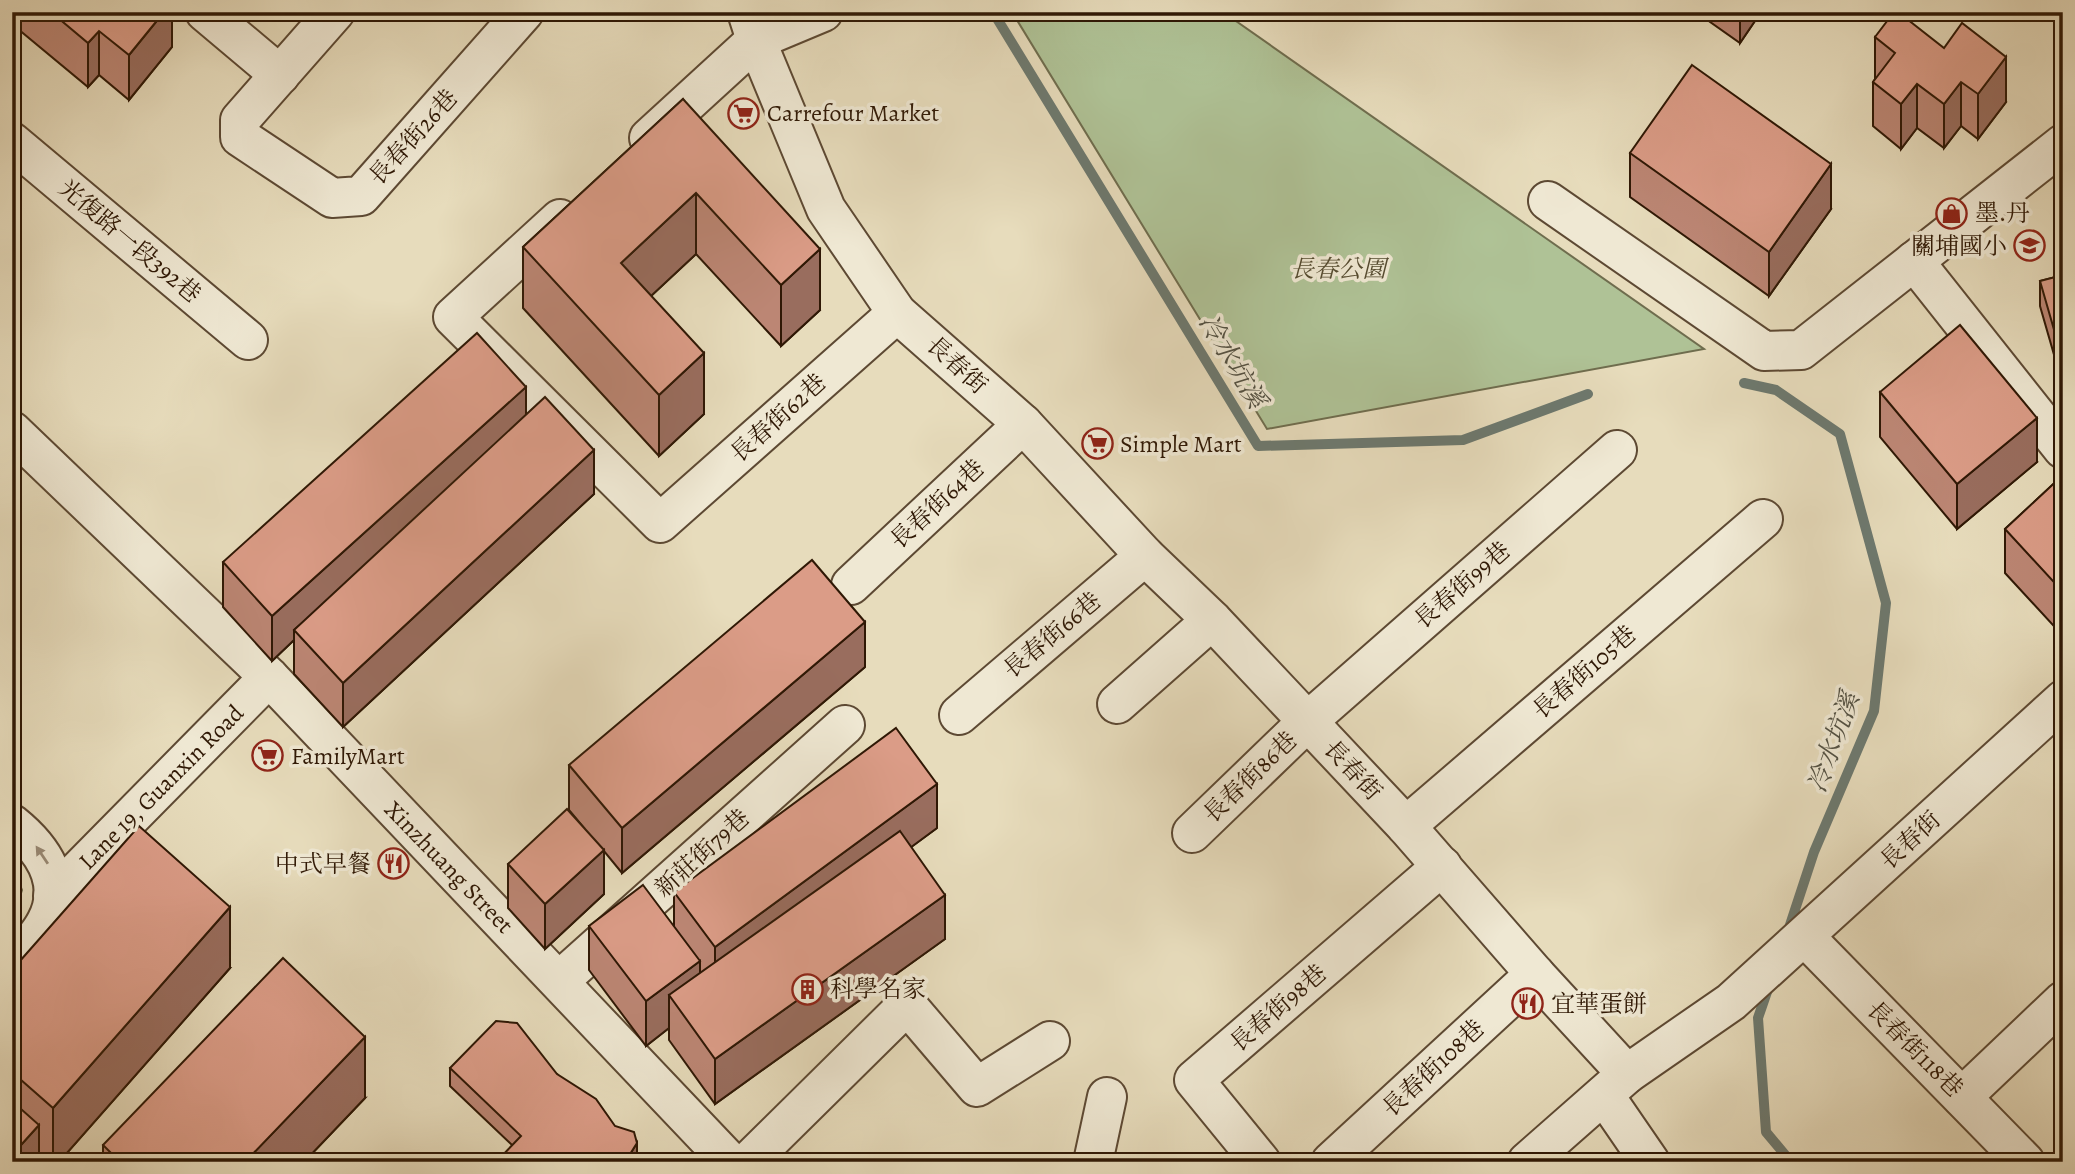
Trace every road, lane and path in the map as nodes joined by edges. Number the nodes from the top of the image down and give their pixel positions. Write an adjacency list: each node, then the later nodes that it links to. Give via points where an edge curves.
1 (205, 12): 6 (street)
2 (335, 12): 6 (street)
3 (524, 12): 6 (street, 長春街26巷, via 361,196 332,198 240,138 240,120)
4 (823, 12): 5 (street)
5 (752, 26): 9 (street); 13 (street, 長春街, via 826,209)
6 (280, 75)
7 (12, 142): 14 (street, 光復路一段392巷)
8 (2063, 144): 12 (street)
9 (625, 160)
10 (584, 197): 13 (street, 長春街62巷, via 453,317 660,523)
11 (1548, 201): 12 (street, via 1764,351 1801,350)
12 (1914, 261): 17 (street)
13 (897, 313): 15 (street, 長春街)
14 (248, 340)
15 (1023, 424): 20 (street, 長春街); 21 (street, 長春街64巷)
16 (12, 431): 23 (street, Xinzhuang Street)
17 (2063, 449)
18 (1617, 450): 27 (street, 長春街99巷)
19 (1762, 519): 30 (street, 長春街105巷)
20 (1145, 556): 22 (street, 長春街); 26 (street, 長春街66巷)
21 (851, 584)
22 (1212, 620): 25 (street); 27 (street, 長春街)
23 (269, 677): 33 (street, Lane 19, Guanxin Road); 37 (street, Xinzhuang Street)
24 (2063, 700): 34 (street, 長春街)
25 (1117, 704)
26 (959, 715)
27 (1308, 721): 30 (street, 長春街); 31 (street, 長春街86巷)
28 (845, 725): 37 (street, 新莊街79巷)
29 (12, 824): 33 (street, Lane 19, Guanxin Road, one-way to 29, via 50,867 31,839)
30 (1406, 826): 32 (street, 長春街)
31 (1192, 833)
32 (1442, 866): 36 (street, 長春街); 46 (street, 長春街98巷, via 1194,1080)
33 (53, 896): 35 (street, Lane 19, Guanxin Road, via 47,921)
34 (1805, 937): 40 (street, 長春街, via 1731,1002); 42 (street, 長春街118巷)
35 (12, 965)
36 (1535, 974): 40 (street, 長春街); 47 (street, 長春街108巷)
37 (559, 981): 43 (street, Xinzhuang Street)
38 (2063, 1001): 42 (street)
39 (1050, 1041): 44 (street, via 977,1087 907,1005)
40 (1616, 1084): 48 (street); 49 (street)
41 (1107, 1097): 45 (street)
42 (1962, 1097): 50 (street, 長春街118巷)
43 (730, 1162)
44 (748, 1162)
45 (1093, 1162)
46 (1261, 1162)
47 (1331, 1162)
48 (1527, 1162)
49 (1650, 1162)
50 (2025, 1162)

